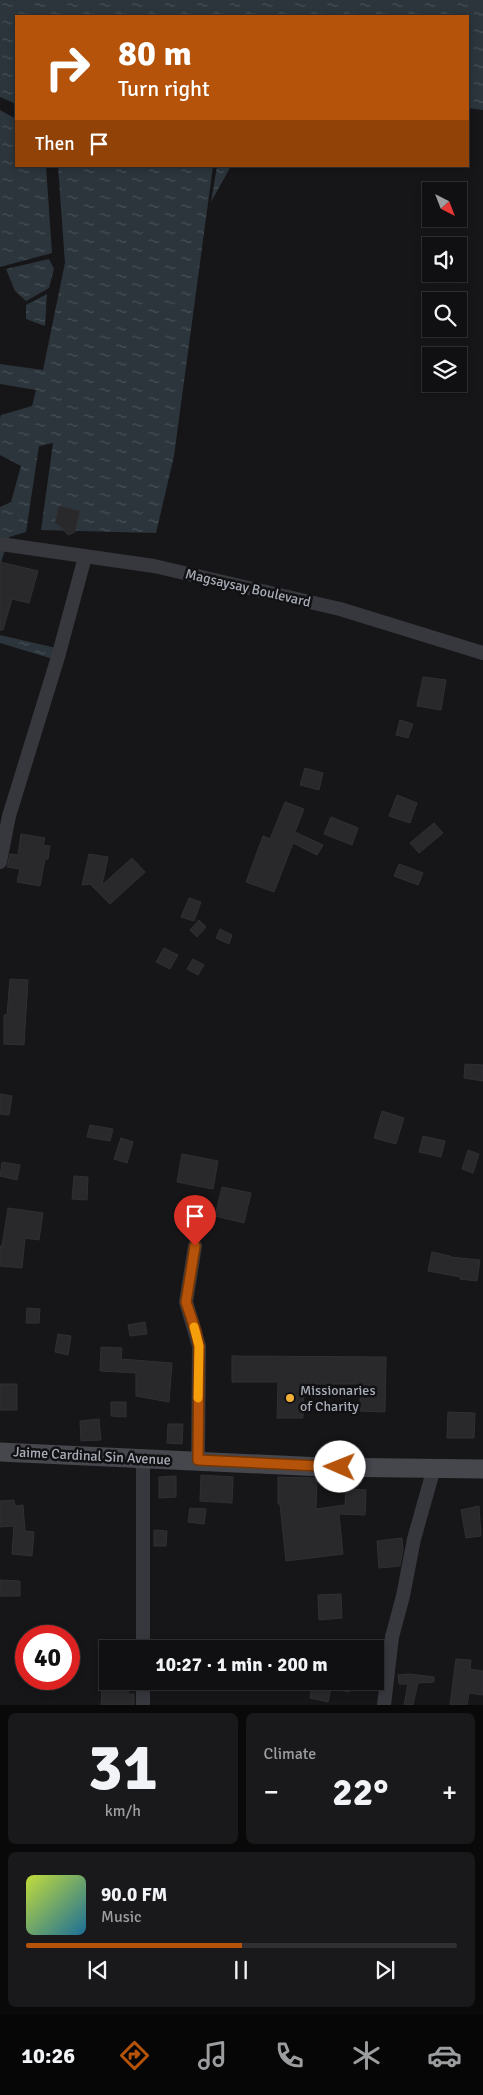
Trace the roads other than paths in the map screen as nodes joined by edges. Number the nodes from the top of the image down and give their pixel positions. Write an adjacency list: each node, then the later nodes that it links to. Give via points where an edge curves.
1 (4, 545): 2 (street, Magsaysay Boulevard)
2 (85, 557): 3 (street, Magsaysay Boulevard, via 154,566 340,609); 4 (street, via 9,816)
3 (483, 652)
4 (0, 862)
5 (195, 1246): 8 (street, via 186,1302 199,1346)
6 (0, 1452): 7 (street, Jaime Cardinal Sin Avenue)
7 (143, 1459): 8 (street, Jaime Cardinal Sin Avenue); 11 (street)
8 (198, 1460): 9 (street, Jaime Cardinal Sin Avenue, via 322,1467)
9 (434, 1468): 10 (street, Jaime Cardinal Sin Avenue); 14 (street, via 392,1637)
10 (483, 1469)
11 (143, 1640)
12 (143, 1690): 13 (street)
13 (143, 1705)
14 (384, 1705)

